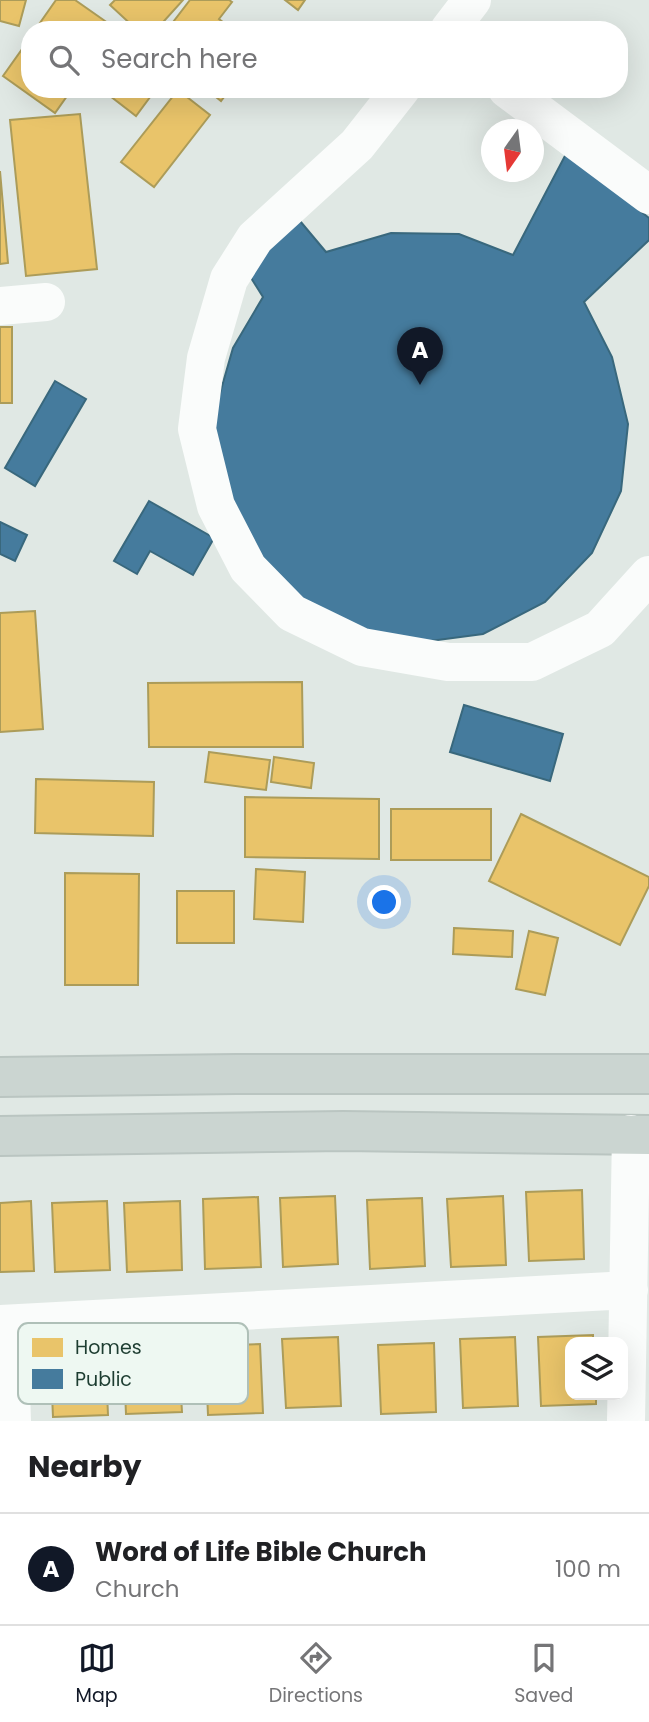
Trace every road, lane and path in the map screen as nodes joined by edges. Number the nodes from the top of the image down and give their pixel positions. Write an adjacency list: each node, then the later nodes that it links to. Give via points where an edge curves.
1 (472, 0): 2 (street)
2 (456, 21)
3 (394, 98): 8 (street, via 357,145 255,239 229,279 206,358 197,429 216,506 248,568 292,613 362,647 448,662 532,662 600,629)
4 (520, 98): 5 (street)
5 (649, 195)
6 (46, 302): 7 (street)
7 (0, 306)
8 (649, 575)
9 (649, 1074): 10 (main road)
10 (0, 1077)
11 (640, 1134): 12 (main road, via 343,1131); 13 (street)
12 (0, 1136)
13 (629, 1290): 14 (street); 17 (street)
14 (23, 1323)
15 (5, 1324): 16 (street)
16 (12, 1421)
17 (626, 1421)

